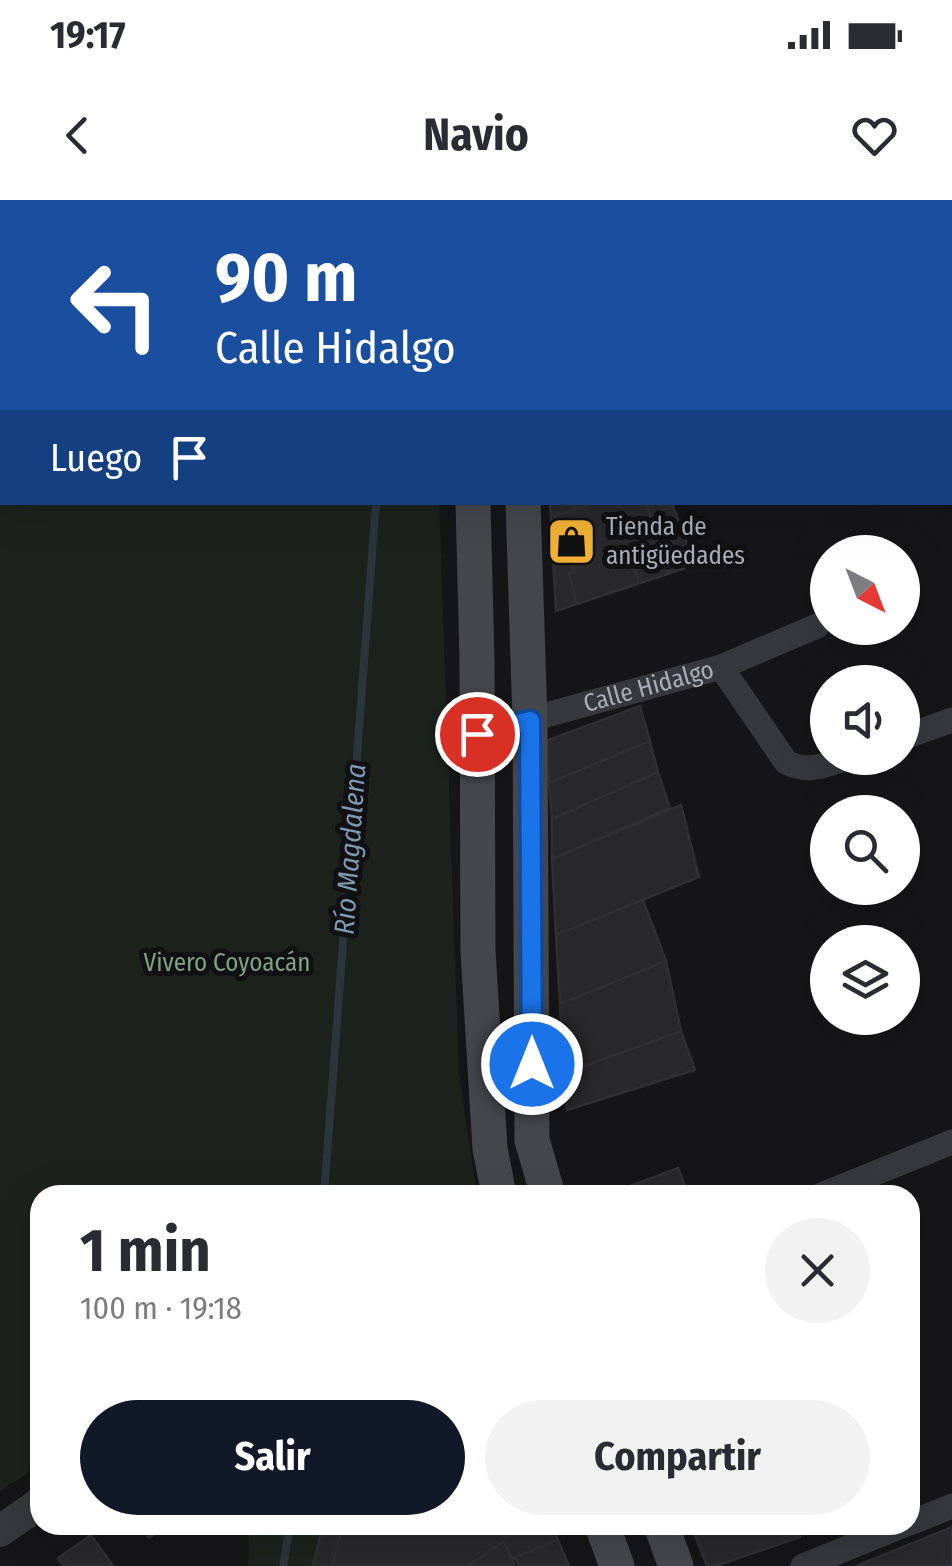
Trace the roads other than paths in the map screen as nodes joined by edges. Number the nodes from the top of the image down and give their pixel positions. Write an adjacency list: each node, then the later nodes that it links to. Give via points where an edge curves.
1 (473, 505): 5 (main road)
2 (524, 505): 4 (main road)
3 (810, 629): 6 (street, Calle Hidalgo)
4 (528, 653): 5 (main road); 8 (main road)
5 (477, 660): 10 (main road)
6 (721, 667): 8 (street, Calle Hidalgo); 11 (street, via 786,762)
7 (952, 720): 9 (street)
8 (530, 721): 10 (street, Calle Hidalgo); 14 (main road, via 532,1140)
9 (920, 732)
10 (477, 734): 13 (main road, via 478,951)
11 (810, 768)
12 (952, 1142): 15 (street)
13 (497, 1185)
14 (545, 1185)
15 (847, 1185)
16 (952, 1506): 18 (street)
17 (30, 1510): 19 (street)
18 (920, 1519)
19 (0, 1531)
20 (606, 1535): 23 (main road)
21 (665, 1535): 24 (main road)
22 (880, 1535): 25 (street)
23 (617, 1566)
24 (676, 1566)
25 (803, 1566)

